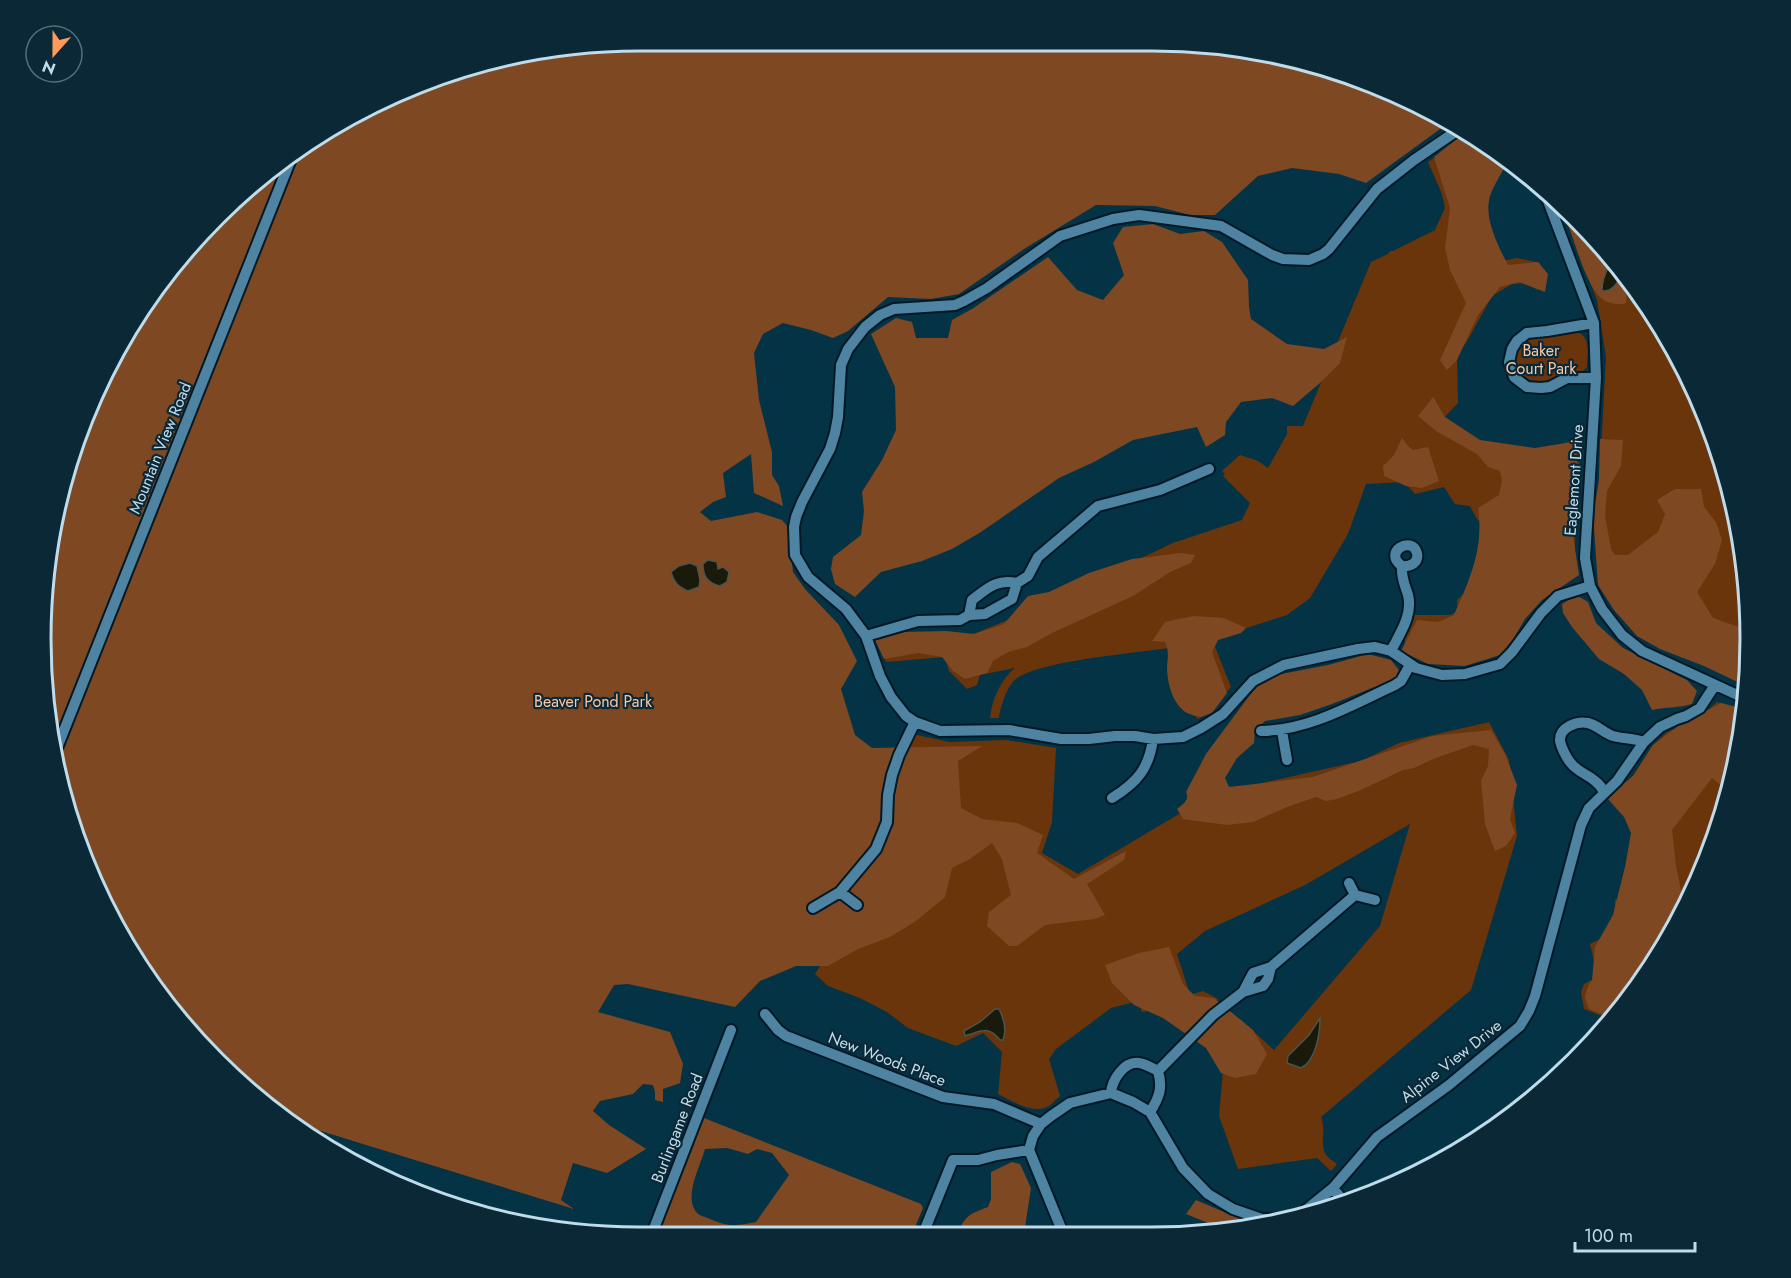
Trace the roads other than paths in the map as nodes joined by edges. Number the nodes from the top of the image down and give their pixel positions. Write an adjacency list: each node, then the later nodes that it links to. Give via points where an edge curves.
1 (1452, 134): 11 (street, via 1377,189 1329,249 1309,260 1272,255 1221,226 1139,215 1060,236 964,301 894,309 864,327 841,364 835,434 794,527 795,555 808,577 846,609)
2 (287, 168): 20 (street, Mountain View Road)
3 (1550, 206): 4 (street, Eaglemont Drive)
4 (1594, 323): 5 (street, Eaglemont Drive); 5 (street, via 1527,333 1512,349 1509,362 1514,377 1527,387 1550,387 1567,378)
5 (1596, 378): 9 (street, Eaglemont Drive, via 1585,558)
6 (1209, 469): 8 (street, via 1160,490 1098,506 1038,557 1028,576)
7 (1402, 566): 12 (street, via 1409,612)
8 (1017, 583): 10 (street, via 1012,599 985,614); 10 (street, via 1004,581 990,586 972,600)
9 (1590, 586): 13 (street, via 1558,596 1500,664 1465,674 1442,675); 14 (street, Eaglemont Drive, via 1622,635 1642,651)
10 (969, 615): 11 (street, via 960,620 918,621)
11 (866, 636): 16 (street, via 891,697)
12 (1391, 651): 13 (street); 19 (street, via 1375,647 1358,649 1284,665 1253,681 1223,714 1202,728 1183,737)
13 (1410, 665): 17 (street, via 1395,685 1332,715)
14 (1715, 685): 15 (street, Eaglemont Drive); 21 (street, Alpine View Drive, via 1700,708 1660,727)
15 (1737, 695)
16 (915, 722): 19 (street, via 940,731 1009,730 1061,738); 26 (street, via 899,755 881,838 872,855)
17 (1282, 730): 18 (street); 22 (street)
18 (1261, 731)
19 (1153, 739): 24 (street, via 1143,771)
20 (60, 741)
21 (1644, 742): 23 (street, Alpine View Drive); 23 (street, via 1616,737 1590,723 1569,726 1562,733 1561,744 1570,763)
22 (1287, 760)
23 (1605, 792): 38 (street, Alpine View Drive, via 1589,808 1581,825 1535,996 1520,1026 1449,1085 1377,1137)
24 (1112, 798)
25 (1349, 883): 27 (street)
26 (840, 892): 29 (street); 30 (street)
27 (1355, 895): 28 (street); 33 (street, via 1272,967 1253,973 1243,992 1213,1015)
28 (1375, 900)
29 (857, 905)
30 (813, 908)
31 (765, 1014): 36 (street, New Woods Place, via 786,1036 943,1097 994,1104)
32 (731, 1030): 42 (street, Burlingame Road)
33 (1158, 1071): 34 (street, via 1137,1063 1126,1066 1111,1086); 35 (street, via 1161,1089)
34 (1111, 1094): 35 (street); 36 (street, via 1070,1103)
35 (1150, 1112): 41 (street, Alpine View Drive, via 1183,1168 1208,1194)
36 (1041, 1124): 37 (street)
37 (1029, 1150): 43 (street, via 978,1160 953,1160); 44 (street)
38 (1333, 1188): 39 (street); 40 (street, Alpine View Drive)
39 (1340, 1196)
40 (1314, 1204)
41 (1258, 1217)
42 (654, 1227)
43 (926, 1227)
44 (1061, 1227)

